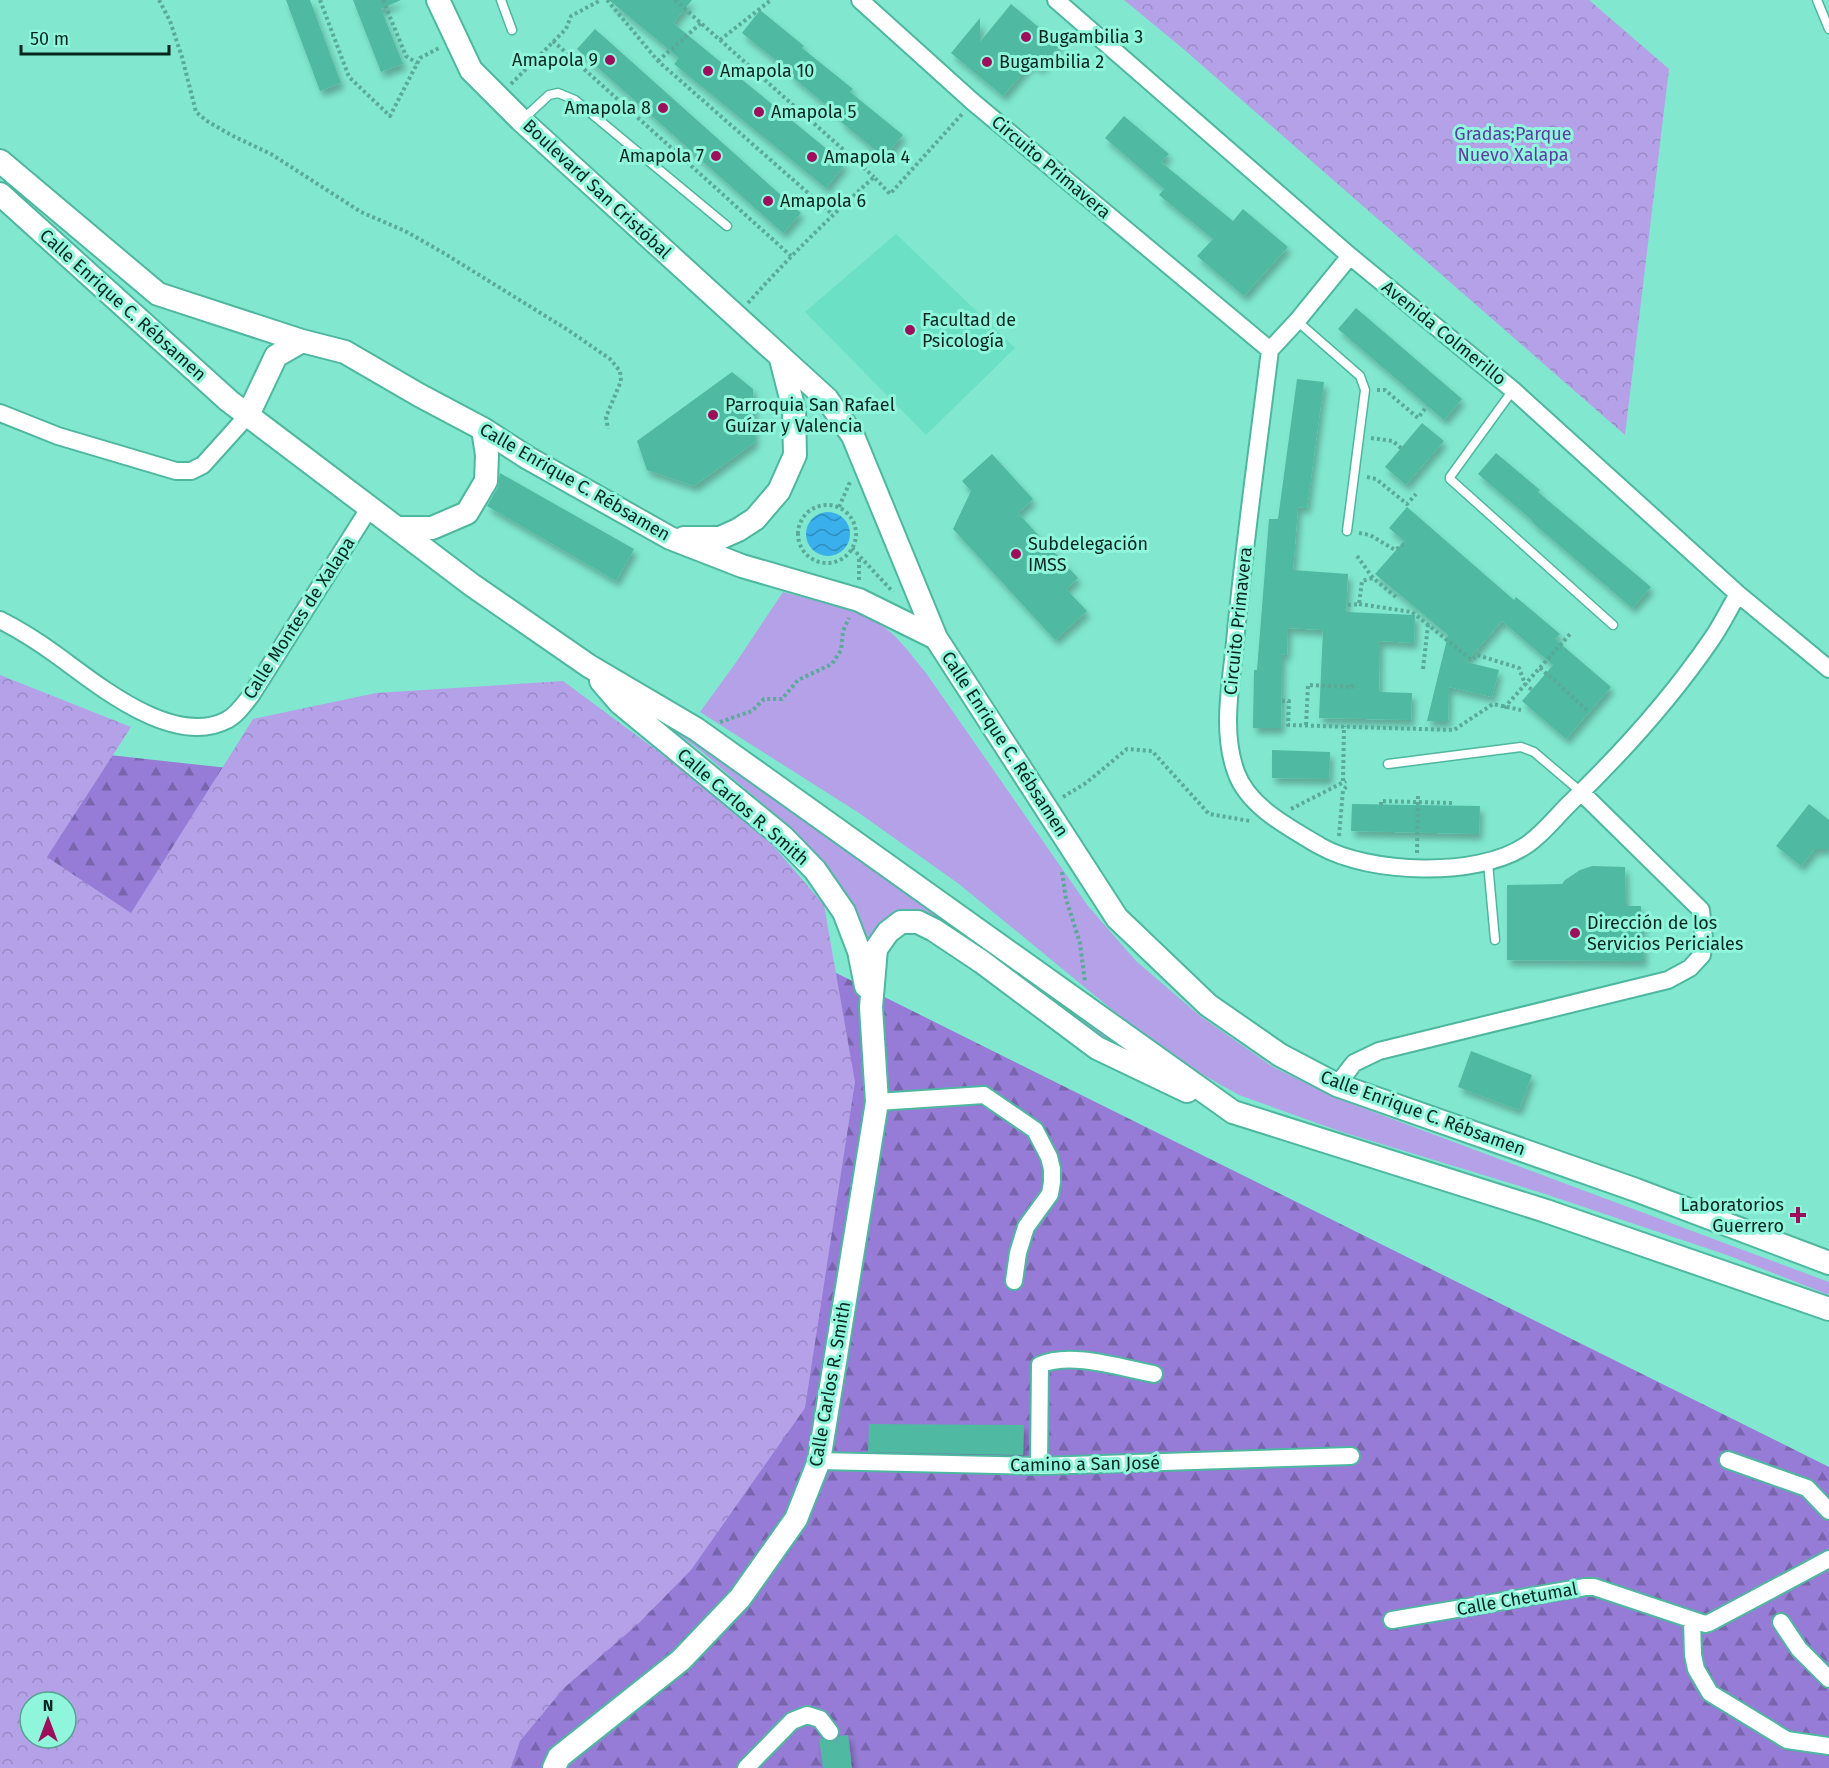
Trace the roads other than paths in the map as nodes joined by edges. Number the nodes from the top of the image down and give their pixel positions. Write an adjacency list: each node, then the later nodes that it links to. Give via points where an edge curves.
1 (438, 0): 8 (main road, Boulevard San Cristóbal, via 471,70)
2 (501, 0): 7 (lane)
3 (860, 0): 15 (street, Circuito Primavera, via 973,102)
4 (1056, 0): 12 (street, Avenida Colmerillo)
5 (1817, 0): 6 (lane)
6 (1829, 29)
7 (512, 30)
8 (521, 120): 11 (lane, via 549,95 558,93 575,100); 16 (main road, Boulevard San Cristóbal)
9 (0, 161): 14 (main road, Calle Enrique C. Rébsamen, via 158,294)
10 (0, 194): 19 (main road, Calle Enrique C. Rébsamen)
11 (727, 226)
12 (1350, 256): 13 (street); 17 (street, Avenida Colmerillo)
13 (1297, 321): 15 (street); 23 (lane, via 1360,376 1365,390)
14 (302, 341): 19 (main road, via 276,356); 20 (main road, Calle Enrique C. Rébsamen, via 345,352)
15 (1270, 350): 33 (street, Circuito Primavera, via 1230,699 1228,740 1236,774 1254,801 1338,856 1388,866 1446,868)
16 (781, 359): 24 (main road, via 794,410 795,455 779,491 755,519 720,538); 28 (main road, Boulevard San Cristóbal, via 827,399 853,436)
17 (1513, 390): 25 (street, Avenida Colmerillo); 27 (lane, via 1450,479)
18 (0, 413): 19 (street, via 58,436 176,471 191,471 203,465)
19 (248, 415): 21 (main road, Calle Enrique C. Rébsamen)
20 (483, 429): 22 (main road, via 486,481 466,513 432,528); 24 (main road, Calle Enrique C. Rébsamen, via 633,522)
21 (370, 507): 22 (main road, Calle Enrique C. Rébsamen); 26 (street, Calle Montes de Xalapa, via 252,694 227,720 192,728 167,723 100,687)
22 (398, 528): 29 (main road, Calle Enrique C. Rébsamen)
23 (1347, 531)
24 (670, 538): 28 (main road, Calle Enrique C. Rébsamen, via 742,566 859,600)
25 (1738, 594): 30 (street, Avenida Colmerillo); 32 (street, Circuito Primavera, via 1711,639 1657,711)
26 (0, 620)
27 (1613, 625)
28 (936, 638): 36 (main road, Calle Enrique C. Rébsamen, via 1117,918 1208,1005 1280,1055)
29 (589, 666): 35 (main road, Calle Carlos R. Smith, via 620,703 783,837 815,870 844,912 859,951); 38 (main road, Calle Enrique C. Rébsamen, via 696,729)
30 (1829, 669)
31 (1388, 764): 32 (lane, via 1521,747 1534,752)
32 (1581, 792): 33 (street, Circuito Primavera, via 1526,846); 36 (street, via 1701,910 1702,954 1690,968 1668,980 1379,1051 1354,1063)
33 (1488, 863): 34 (lane)
34 (1495, 940)
35 (871, 1007): 37 (main road, Calle Carlos R. Smith); 38 (main road, Calle Carlos R. Smith, via 876,949 900,922 918,922 982,962 1097,1048)
36 (1337, 1085): 39 (main road, Calle Enrique C. Rébsamen)
37 (877, 1102): 40 (street, via 984,1095 1035,1130 1049,1157 1052,1182 1050,1194 1026,1227); 45 (main road, Calle Carlos R. Smith)
38 (1233, 1112): 41 (main road, Calle Enrique C. Rébsamen, via 1546,1211)
39 (1829, 1263)
40 (1014, 1281)
41 (1828, 1309)
42 (1154, 1374): 46 (street, via 1052,1359 1040,1365)
43 (1351, 1456): 46 (street, Camino a San José)
44 (1728, 1460): 47 (street, via 1807,1488)
45 (819, 1461): 46 (street, Camino a San José); 55 (main road, Calle Carlos R. Smith, via 796,1519 740,1598 681,1660 560,1757)
46 (1039, 1466)
47 (1829, 1511)
48 (1829, 1559): 50 (street, Calle Chetumal, via 1709,1623)
49 (1392, 1620): 50 (street, Calle Chetumal, via 1594,1587)
50 (1692, 1620): 54 (street, via 1696,1669 1710,1693 1787,1740)
51 (1782, 1622): 52 (street, via 1798,1649)
52 (1829, 1679)
53 (830, 1732): 56 (street, via 820,1719 807,1715 792,1721)
54 (1829, 1746)
55 (554, 1768)
56 (746, 1768)

